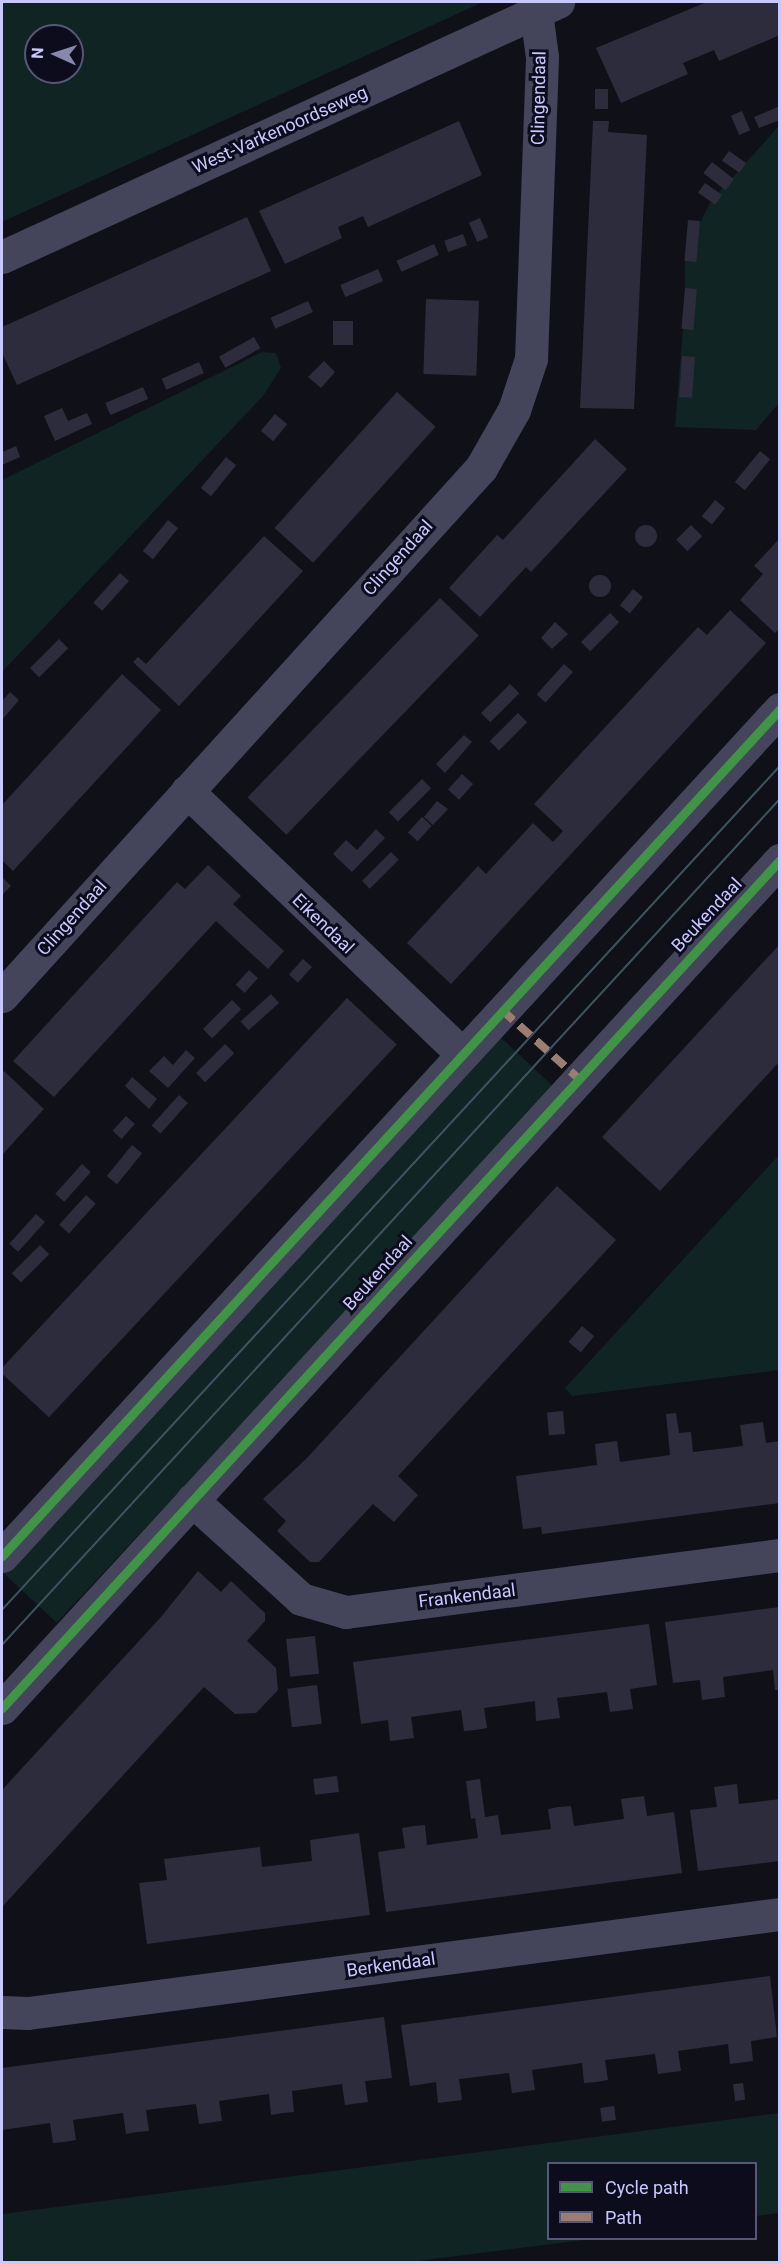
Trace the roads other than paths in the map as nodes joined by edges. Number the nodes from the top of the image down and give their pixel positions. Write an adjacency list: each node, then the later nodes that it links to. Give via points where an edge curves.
1 (547, 7): 2 (street, West-Varkenoordseweg); 4 (street, Clingendaal, via 531,359 514,410 481,468)
2 (2, 256)
3 (780, 709): 7 (street)
4 (187, 791): 6 (street, Clingendaal); 7 (street, Eikendaal)
5 (780, 860): 8 (street, Beukendaal)
6 (2, 996)
7 (462, 1054): 10 (street)
8 (192, 1500): 9 (street, Frankendaal, via 301,1599 345,1612); 11 (street, Beukendaal)
9 (780, 1555)
10 (2, 1556)
11 (2, 1708)
12 (780, 1914): 13 (street, Berkendaal, via 27,2013)
13 (2, 2012)

